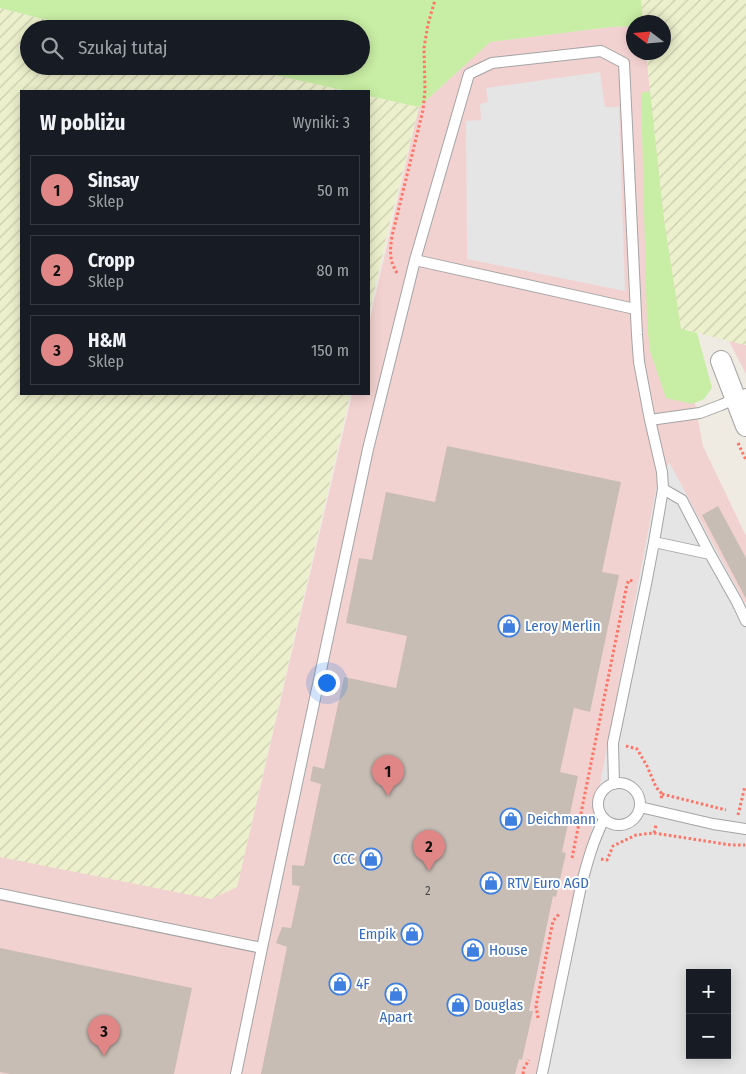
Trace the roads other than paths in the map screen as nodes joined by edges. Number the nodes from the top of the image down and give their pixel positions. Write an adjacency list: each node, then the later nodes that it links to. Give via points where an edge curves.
1 (415, 260): 2 (lane); 2 (lane, via 469,74 492,63 601,51 624,63); 16 (lane, via 368,449)
2 (635, 309): 5 (lane, via 639,362)
3 (721, 360): 4 (street)
4 (740, 396): 5 (lane, via 700,413); 6 (street)
5 (650, 420): 7 (lane)
6 (746, 426)
7 (663, 489): 8 (lane); 9 (lane, via 682,500)
8 (654, 542): 9 (lane); 11 (lane, via 613,743)
9 (710, 554): 10 (lane)
10 (746, 621)
11 (614, 784): 12 (lane, via 625,784 634,789); 13 (lane, via 603,790 598,802)
12 (640, 807): 13 (lane, via 637,816 621,826); 14 (lane)
13 (604, 820): 18 (lane, via 588,856)
14 (746, 829)
15 (0, 894): 16 (lane)
16 (262, 948): 17 (lane)
17 (236, 1074)
18 (542, 1074)

